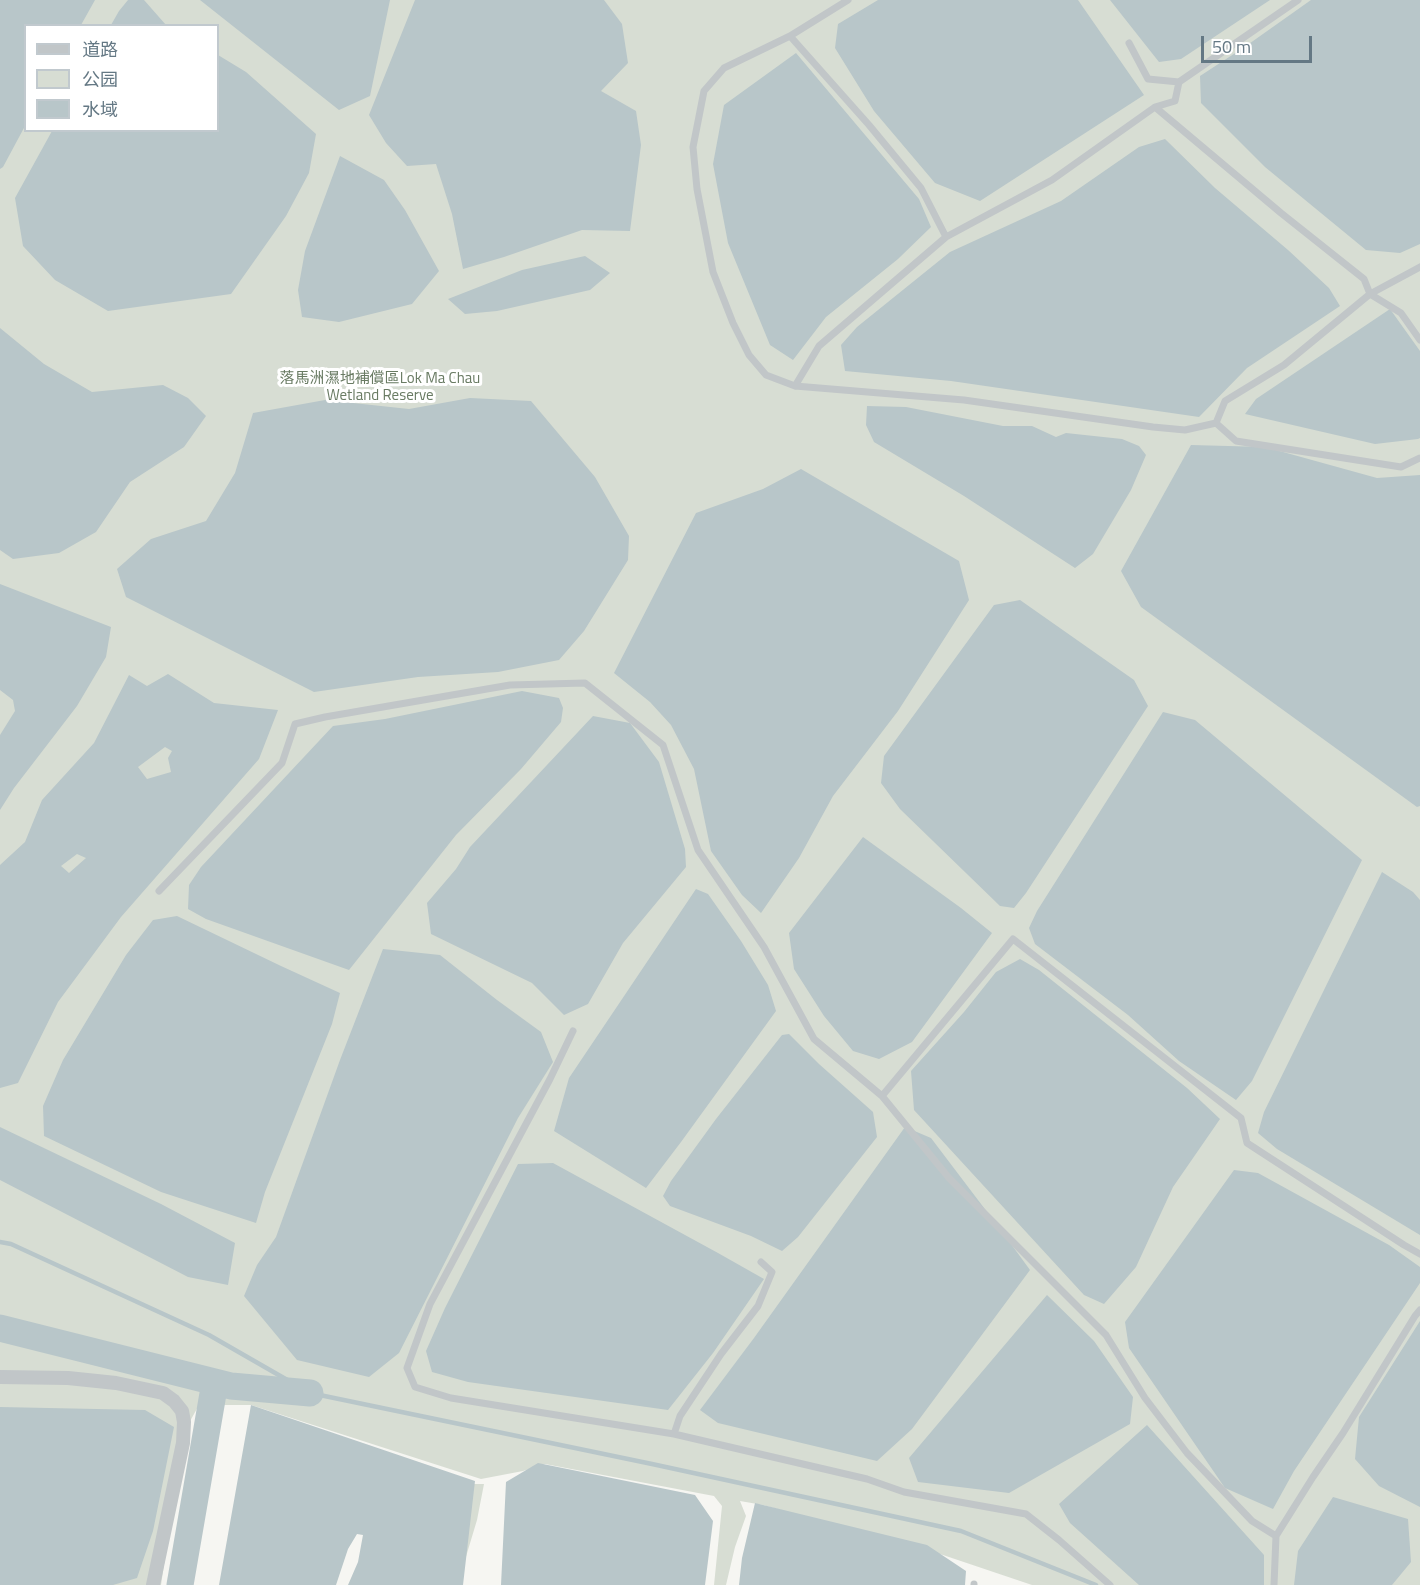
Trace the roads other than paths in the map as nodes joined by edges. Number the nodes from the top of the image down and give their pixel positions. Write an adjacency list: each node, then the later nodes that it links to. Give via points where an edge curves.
1 (848, 0): 3 (lane)
2 (1298, 0): 5 (lane)
3 (790, 36): 7 (lane, via 921,188); 11 (lane, via 724,68 704,91 693,147 713,272 733,323 749,355 766,375)
4 (1129, 43): 5 (lane, via 1148,79)
5 (1179, 82): 6 (lane, via 1176,101)
6 (1155, 107): 7 (lane, via 1052,180); 9 (lane, via 1364,279)
7 (946, 237): 11 (lane, via 819,346)
8 (1420, 267): 9 (lane)
9 (1370, 294): 10 (lane, via 1401,313); 12 (lane, via 1284,365 1225,401)
10 (1420, 340)
11 (795, 386): 12 (lane, via 964,400 1185,430)
12 (1216, 423): 13 (lane, via 1236,441 1401,467)
13 (1420, 458)
14 (159, 891): 16 (lane, via 282,763 295,724 510,685 585,683 663,745 698,850 764,947 814,1039)
15 (573, 1031): 21 (lane, via 434,1295 406,1368 415,1387 451,1398)
16 (882, 1096): 17 (lane, via 1013,939 1241,1118 1247,1143); 22 (lane, via 949,1178 1106,1335 1145,1398 1187,1453 1252,1521)
17 (1420, 1254)
18 (761, 1262): 21 (lane, via 772,1272 759,1306 715,1362 680,1416)
19 (1420, 1310): 22 (lane)
20 (0, 1377): 23 (street, via 116,1383 163,1393 182,1411 183,1443)
21 (674, 1434): 24 (lane, via 867,1479 904,1492 1026,1514)
22 (1276, 1536): 25 (lane)
23 (153, 1585)
24 (1110, 1585)
25 (1274, 1585)

